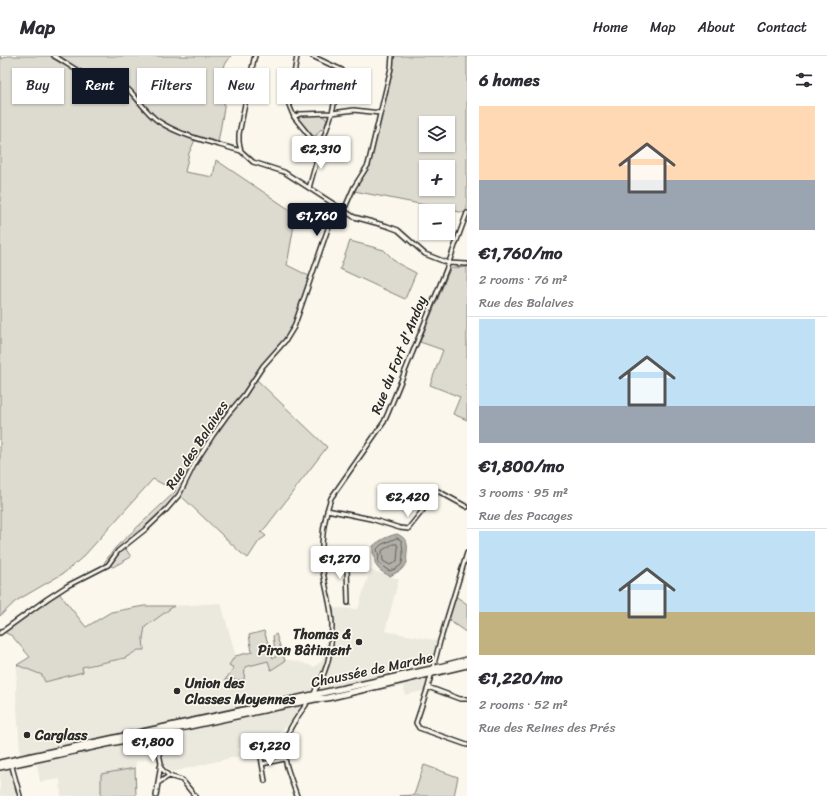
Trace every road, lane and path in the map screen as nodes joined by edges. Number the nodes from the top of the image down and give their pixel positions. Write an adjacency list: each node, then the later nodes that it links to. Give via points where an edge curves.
1 (54, 56): 10 (street, via 87,76 116,81 129,90 152,116 178,132)
2 (255, 56): 10 (street, via 239,134)
3 (298, 56): 8 (street, via 289,105)
4 (312, 56): 6 (street, via 342,70)
5 (392, 56): 7 (street)
6 (332, 113): 7 (street, via 354,110); 8 (street, via 300,114); 9 (street)
7 (380, 113): 13 (street, via 368,165 354,186)
8 (294, 117): 9 (street)
9 (320, 149): 11 (street)
10 (242, 151): 11 (street, via 253,162 284,172)
11 (308, 188): 12 (street)
12 (338, 207): 13 (street); 22 (street, Rue des Balaives, via 332,217 294,327 213,435 179,495 147,528 118,551 108,565 52,595)
13 (344, 210): 15 (street, via 354,217 398,230 425,254)
14 (467, 213): 15 (street, Rue du Fort d'Andoy)
15 (448, 264): 16 (street); 18 (street, Rue du Fort d'Andoy, via 384,422 331,498)
16 (467, 264)
17 (467, 507): 18 (street, via 438,491 408,529)
18 (327, 510): 20 (street, Rue du Fort d'Andoy)
19 (467, 553): 25 (street)
20 (322, 565): 21 (street, via 347,569); 27 (street, Rue du Fort d'Andoy, via 332,625 329,655)
21 (348, 603)
22 (0, 633)
23 (467, 660): 25 (main road, Chaussée de Marche)
24 (467, 665): 25 (main road, Chaussée de Marche)
25 (432, 671): 26 (street); 27 (main road, Chaussée de Marche, via 327,698)
26 (428, 687): 29 (street); 31 (street, via 416,725)
27 (314, 697): 28 (main road, Chaussée de Marche)
28 (307, 699): 30 (main road, Chaussée de Marche); 33 (street, via 306,705 286,736)
29 (467, 699)
30 (154, 732): 35 (main road, Chaussée de Marche); 38 (street)
31 (467, 745)
32 (260, 757): 36 (street)
33 (284, 759): 36 (street); 45 (street)
34 (0, 763): 35 (main road, Chaussée de Marche)
35 (11, 763): 37 (main road, Chaussée de Marche); 42 (street)
36 (262, 764): 40 (street)
37 (0, 767)
38 (160, 767): 39 (street); 41 (street)
39 (169, 776): 41 (street); 44 (street, via 182,780)
40 (265, 781)
41 (158, 783): 43 (street)
42 (20, 796)
43 (156, 796)
44 (195, 796)
45 (297, 796)

